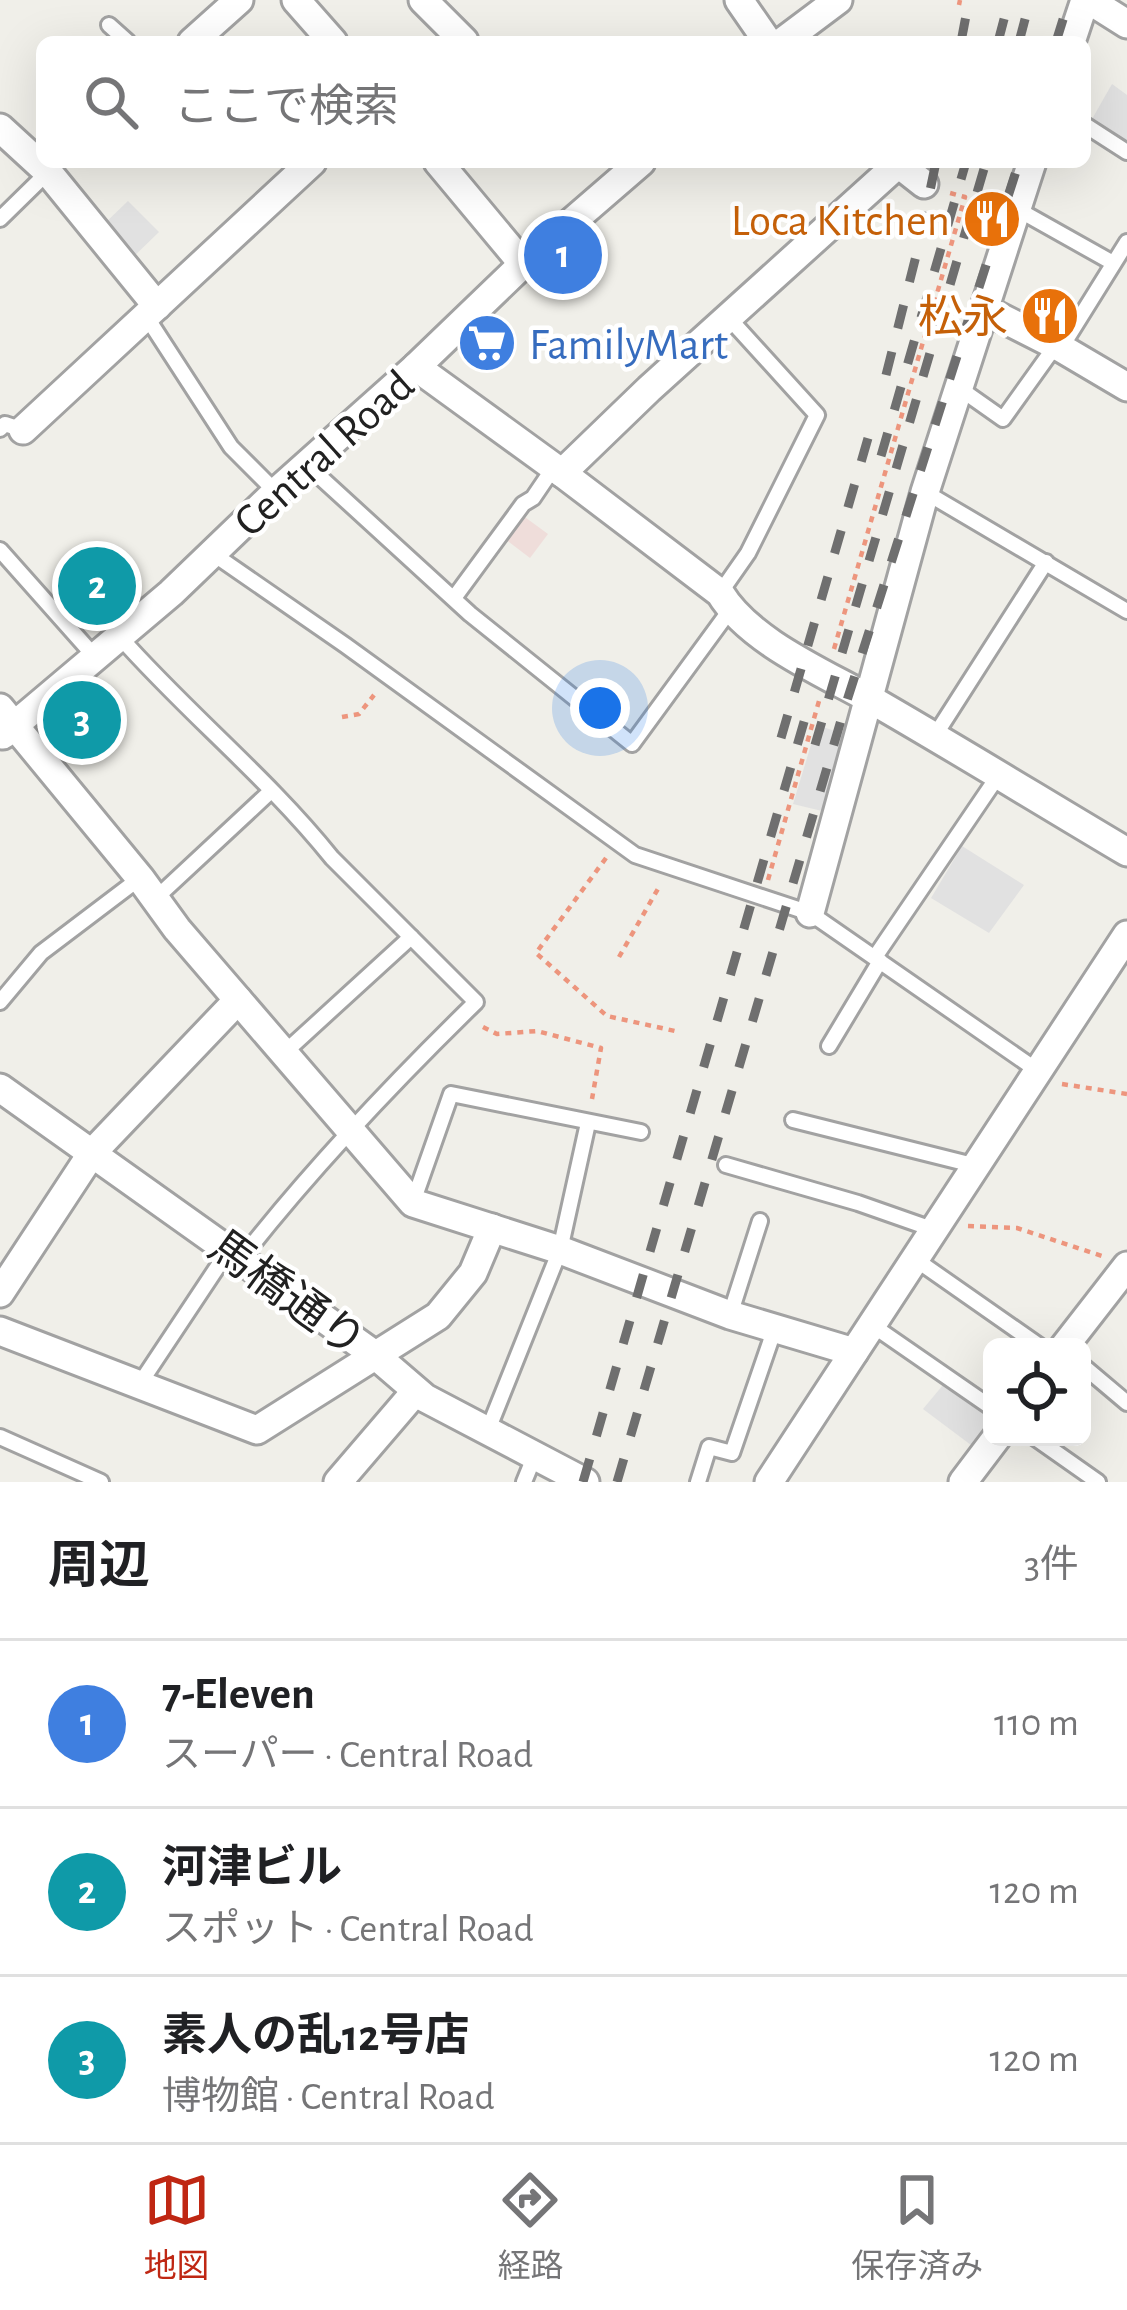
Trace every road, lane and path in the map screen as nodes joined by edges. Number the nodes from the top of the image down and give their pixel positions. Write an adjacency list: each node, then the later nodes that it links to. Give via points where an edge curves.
1 (239, 0): 11 (street)
2 (334, 0): 7 (street)
3 (423, 0): 13 (street)
4 (739, 0): 14 (street)
5 (838, 0): 15 (street)
6 (1088, 0): 8 (street); 16 (street)
7 (304, 10): 12 (street)
8 (1127, 24)
9 (109, 25): 10 (lane)
10 (121, 36)
11 (199, 36)
12 (328, 36)
13 (446, 36)
14 (764, 36)
15 (790, 36)
16 (1073, 36)
17 (0, 128): 20 (street)
18 (1091, 129): 19 (lane)
19 (1127, 152)
20 (36, 153)
21 (56, 168): 31 (lane)
22 (58, 168): 36 (street)
23 (306, 168): 36 (street)
24 (443, 168): 34 (street)
25 (634, 168): 34 (street, Central Road)
26 (892, 168): 37 (street)
27 (903, 168): 29 (street)
28 (1030, 168): 30 (street)
29 (924, 184): 56 (path, via 965,197)
30 (1017, 209): 33 (lane); 35 (street)
31 (0, 219)
32 (1127, 242): 33 (lane)
33 (1113, 262): 38 (lane)
34 (523, 264): 39 (street, Central Road)
35 (984, 309): 38 (street); 41 (street)
36 (152, 311): 42 (street); 45 (lane, via 231,447)
37 (728, 317): 44 (street); 51 (lane, via 817,416)
38 (1059, 347): 40 (street); 41 (lane, via 1004,419)
39 (416, 367): 43 (street, Central Road); 44 (street)
40 (1127, 387)
41 (958, 388): 46 (street)
42 (11, 429)
43 (308, 465): 45 (street, Central Road); 50 (lane)
44 (558, 470): 50 (lane); 51 (street)
45 (276, 492): 48 (street, Central Road)
46 (925, 492): 49 (lane); 57 (street)
47 (0, 550): 54 (lane)
48 (212, 553): 53 (street, Central Road); 55 (lane)
49 (1046, 562): 52 (lane); 60 (lane)
50 (454, 598): 51 (lane, via 632,744)
51 (725, 601): 56 (street)
52 (1127, 611)
53 (120, 637): 54 (street, Central Road); 62 (lane)
54 (96, 658): 59 (street, Central Road)
55 (389, 676): 58 (path, via 358,714); 63 (lane)
56 (826, 676): 57 (street); 67 (path)
57 (868, 698): 60 (street); 68 (street)
58 (342, 717)
59 (5, 724): 66 (street)
60 (934, 737): 61 (street)
61 (998, 776): 64 (street); 72 (lane)
62 (271, 791): 66 (lane); 70 (lane)
63 (618, 841): 65 (lane); 76 (path, via 536,953 608,1016)
64 (1127, 852)
65 (671, 866): 67 (lane); 71 (path)
66 (147, 888): 73 (street); 74 (lane, via 41,953)
67 (764, 897): 68 (lane)
68 (810, 913): 72 (lane)
69 (1127, 935): 79 (street)
70 (411, 937): 75 (lane, via 476,1002); 78 (lane)
71 (619, 957)
72 (878, 959): 77 (lane); 79 (lane)
73 (238, 1000): 78 (street); 86 (street)
74 (0, 1002)
75 (462, 1016): 83 (path, via 497,1034 537,1031 601,1048); 84 (lane)
76 (675, 1031)
77 (829, 1046)
78 (284, 1053): 84 (street)
79 (1035, 1075): 81 (path); 88 (street)
80 (0, 1088): 86 (street, 馬橋通り)
81 (1127, 1094)
82 (793, 1120): 88 (lane)
83 (587, 1123): 85 (lane); 89 (lane, via 451,1094); 93 (lane)
84 (350, 1130): 89 (street); 94 (lane)
85 (640, 1132)
86 (92, 1154): 94 (street, 馬橋通り); 97 (street)
87 (726, 1165): 91 (lane)
88 (976, 1166): 91 (street)
89 (413, 1203): 92 (street)
90 (760, 1221): 98 (lane)
91 (936, 1227): 95 (street); 96 (path, via 1017,1228)
92 (492, 1228): 93 (street); 105 (street, via 473,1273 438,1316)
93 (560, 1250): 98 (street); 111 (lane)
94 (234, 1255): 105 (street, 馬橋通り); 107 (lane)
95 (915, 1259): 99 (street); 102 (lane)
96 (1119, 1262): 103 (street)
97 (0, 1293)
98 (730, 1315): 100 (street)
99 (872, 1325): 104 (street); 109 (lane)
100 (775, 1328): 104 (street); 120 (lane, via 732,1454 709,1447)
101 (0, 1331): 107 (street)
102 (1028, 1338)
103 (1070, 1338)
104 (854, 1352): 121 (street)
105 (375, 1354): 107 (street, via 257,1430); 108 (street, 馬橋通り)
106 (1091, 1373): 110 (lane)
107 (139, 1385)
108 (416, 1391): 111 (street, 馬橋通り); 117 (street)
109 (983, 1402)
110 (1127, 1403)
111 (488, 1430): 115 (street, 馬橋通り)
112 (0, 1437): 116 (lane)
113 (990, 1446): 122 (street)
114 (1047, 1446): 123 (lane)
115 (535, 1455): 118 (lane); 119 (street, 馬橋通り)
116 (101, 1482)
117 (338, 1482)
118 (524, 1482)
119 (585, 1482)
120 (698, 1482)
121 (770, 1482)
122 (964, 1482)
123 (1098, 1482)

